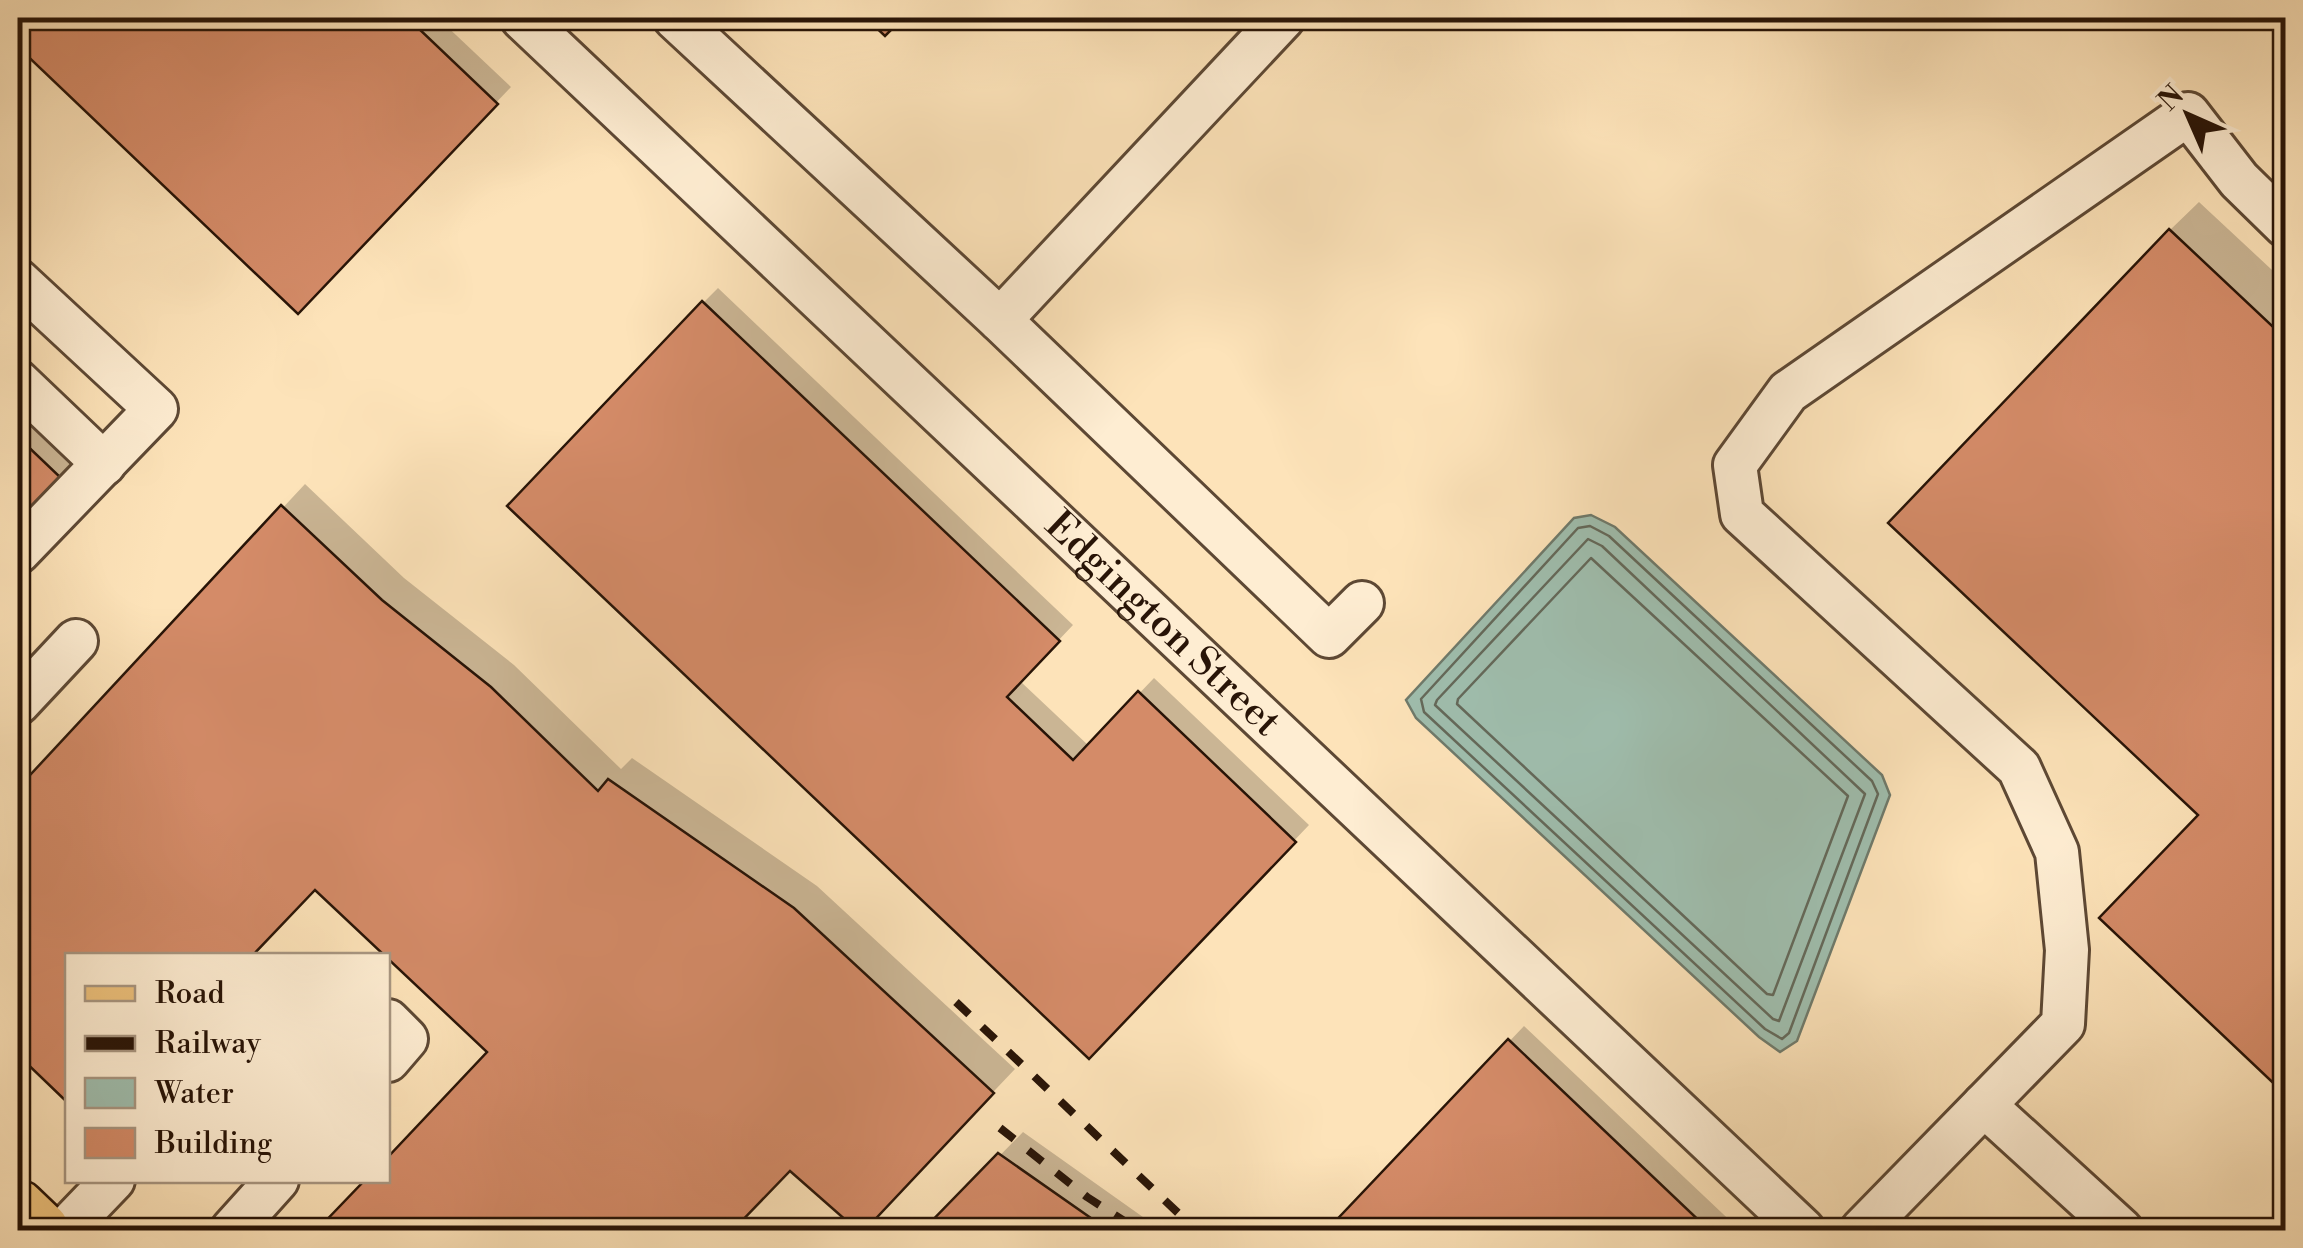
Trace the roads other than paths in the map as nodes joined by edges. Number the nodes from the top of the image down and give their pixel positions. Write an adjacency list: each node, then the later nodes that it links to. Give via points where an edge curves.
1 (522, 18): 22 (street, Edgington Street)
2 (675, 18): 6 (street)
3 (1283, 18): 6 (street)
4 (2286, 226): 15 (street, via 2238,180 2188,114 1788,392 1735,465 1742,514 2019,768 2057,852 2068,950 2063,1024)
5 (18, 281): 8 (street, via 156,409)
6 (1000, 320): 10 (street, via 1330,636)
7 (18, 382): 8 (street)
8 (104, 464): 9 (street)
9 (18, 552)
10 (1362, 603)
11 (76, 641): 12 (street)
12 (18, 703)
13 (390, 1023): 14 (street, via 406,1039)
14 (390, 1058)
15 (1984, 1105): 23 (street); 24 (street)
16 (110, 1183): 20 (street)
17 (274, 1183): 21 (street)
18 (18, 1208): 19 (main road)
19 (41, 1230)
20 (65, 1230)
21 (232, 1230)
22 (1803, 1230)
23 (1862, 1230)
24 (2121, 1230)

